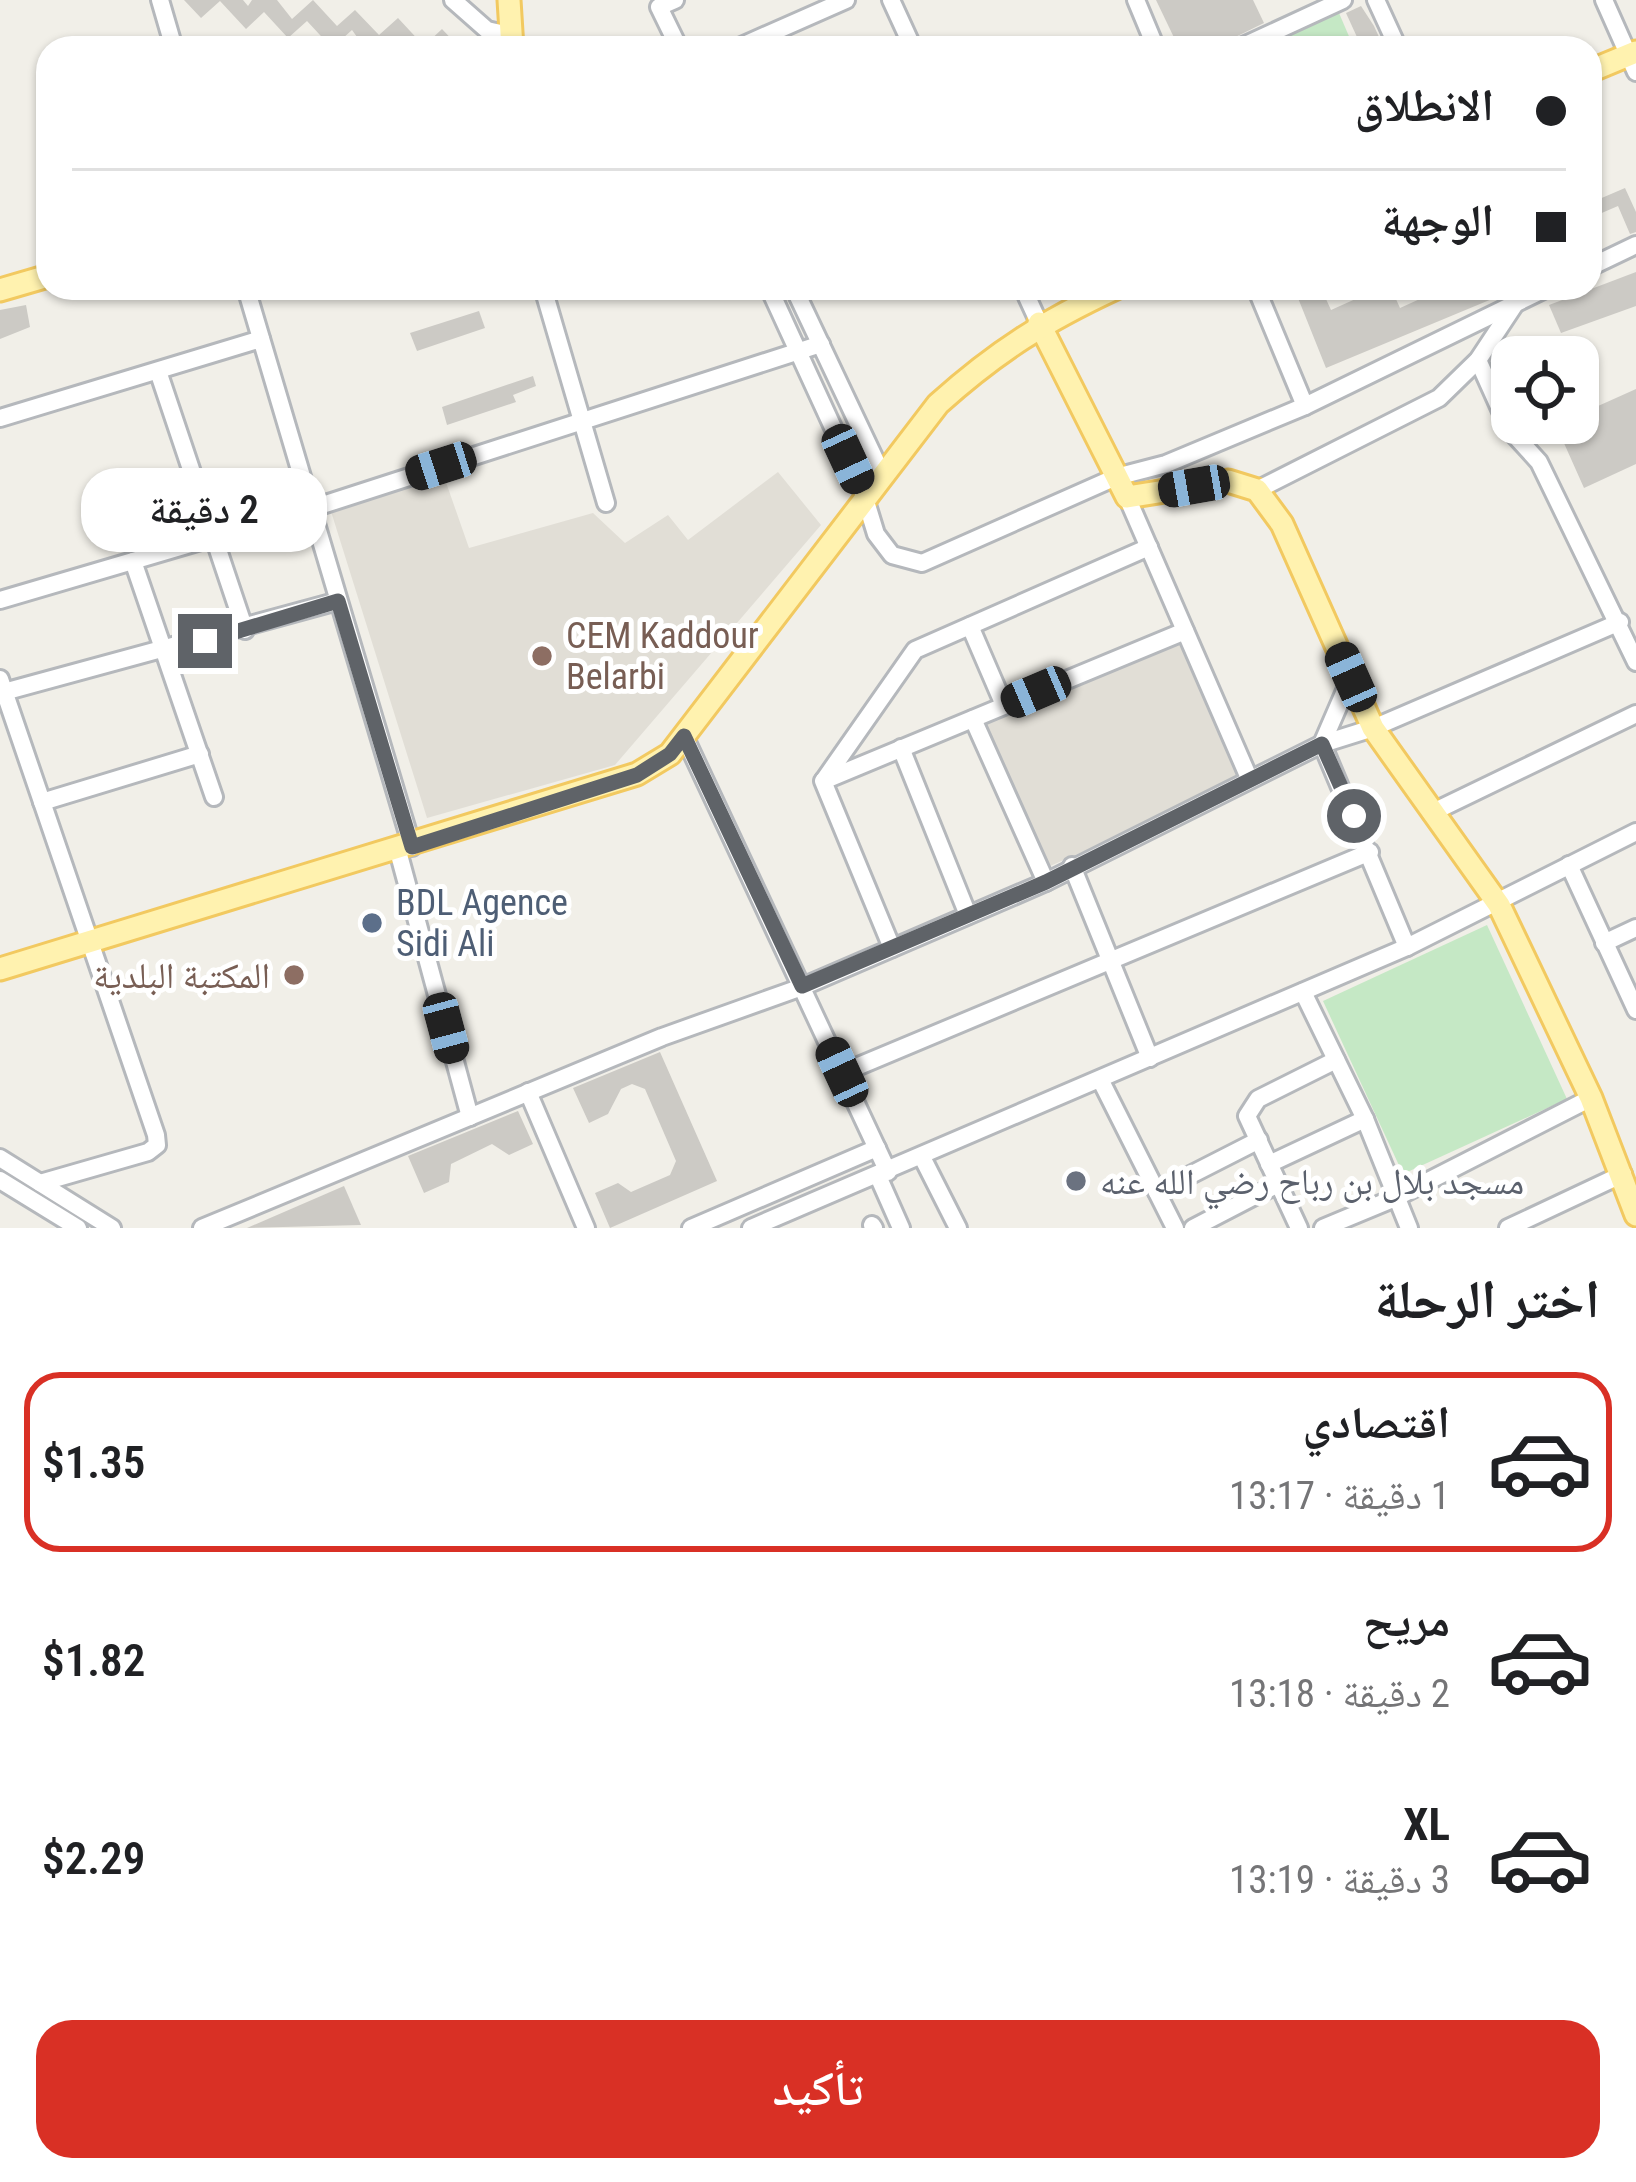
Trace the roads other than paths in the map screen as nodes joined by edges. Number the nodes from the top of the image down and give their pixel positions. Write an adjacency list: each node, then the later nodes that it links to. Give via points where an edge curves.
1 (160, 0): 12 (street)
2 (454, 0): 13 (street)
3 (496, 0): 14 (main road)
4 (509, 0): 15 (main road)
5 (675, 0): 16 (street, via 659,7)
6 (846, 0): 17 (street)
7 (891, 0): 18 (street)
8 (1136, 0): 19 (street)
9 (1343, 0): 20 (street)
10 (1376, 0): 21 (street)
11 (1604, 0): 22 (street)
12 (170, 36)
13 (498, 36)
14 (503, 36)
15 (505, 36)
16 (673, 36)
17 (764, 36)
18 (908, 36)
19 (1151, 36)
20 (1264, 36)
21 (1392, 36)
22 (1633, 59): 23 (main road)
23 (1602, 68)
24 (1636, 245): 25 (street)
25 (1602, 261)
26 (36, 280): 27 (main road)
27 (0, 290)
28 (250, 300): 38 (street)
29 (546, 300): 45 (street)
30 (776, 300): 40 (street)
31 (800, 300): 39 (street)
32 (1028, 300): 37 (street)
33 (1090, 300): 37 (main road)
34 (1261, 300): 43 (street)
35 (1504, 300): 43 (street)
36 (1509, 300): 41 (street)
37 (1039, 323): 46 (main road, via 938,404); 47 (main road)
38 (261, 339): 42 (street); 52 (street)
39 (821, 344): 40 (street); 46 (street)
40 (799, 351): 45 (street); 49 (street)
41 (1478, 360): 48 (street, via 1439,398); 58 (street, via 1509,430 1539,462)
42 (158, 371): 44 (street); 53 (street)
43 (1305, 406): 47 (street)
44 (0, 418)
45 (581, 423): 51 (street); 52 (street)
46 (881, 472): 49 (main road)
47 (1116, 477): 49 (street, via 922,562 892,555); 50 (main road)
48 (1257, 490): 50 (main road, via 1228,481); 64 (main road, via 1282,524)
49 (864, 495): 70 (main road)
50 (1127, 497): 54 (street)
51 (606, 503)
52 (313, 508): 53 (street); 57 (street)
53 (215, 536): 55 (street); 60 (street)
54 (1149, 547): 59 (street); 61 (street)
55 (133, 561): 56 (street); 62 (street)
56 (0, 600)
57 (338, 601): 60 (street); 80 (street)
58 (1620, 622): 63 (street); 69 (street)
59 (970, 626): 66 (street); 75 (street, via 915,650)
60 (245, 630): 62 (street)
61 (1185, 631): 66 (street); 74 (street)
62 (165, 652): 65 (street); 73 (street)
63 (1636, 662)
64 (1351, 677): 69 (main road); 71 (street)
65 (2, 688): 77 (street)
66 (1004, 706): 68 (street)
67 (1636, 714): 78 (street)
68 (973, 719): 72 (street); 84 (street)
69 (1373, 728): 71 (street); 78 (main road)
70 (684, 736): 80 (main road, via 637,775); 94 (street)
71 (1322, 744): 74 (street); 81 (street)
72 (902, 748): 75 (street); 86 (street)
73 (200, 754): 76 (street); 77 (street)
74 (1249, 778): 82 (street)
75 (823, 781): 91 (street)
76 (214, 797)
77 (42, 802): 88 (street)
78 (1431, 813): 85 (main road)
79 (1636, 832): 83 (street)
80 (405, 849): 88 (main road); 103 (street)
81 (1370, 852): 90 (street); 92 (street)
82 (1072, 866): 84 (street); 92 (street)
83 (1569, 866): 85 (street); 89 (street)
84 (1046, 882): 86 (street)
85 (1499, 905): 90 (street); 102 (main road)
86 (968, 915): 91 (street)
87 (1636, 928): 89 (street)
88 (90, 942): 93 (main road); 113 (street, via 157,1145)
89 (1604, 943): 96 (street)
90 (1407, 947): 95 (street)
91 (892, 948): 94 (street)
92 (1111, 962): 97 (street); 99 (street)
93 (0, 969)
94 (802, 986): 99 (street); 101 (street)
95 (1303, 992): 97 (street); 98 (street)
96 (1636, 1010)
97 (1150, 1058): 100 (street)
98 (1336, 1060): 104 (street); 105 (street, via 1250,1105)
99 (842, 1072): 106 (street)
100 (1101, 1081): 107 (street); 115 (street)
101 (528, 1093): 103 (street); 122 (street)
102 (1591, 1098): 111 (main road); 116 (street)
103 (470, 1117): 121 (street)
104 (1365, 1119): 109 (street); 116 (street)
105 (1258, 1140): 109 (street); 115 (street)
106 (877, 1148): 110 (street); 123 (street)
107 (922, 1157): 110 (street); 126 (street)
108 (0, 1158): 113 (street)
109 (1269, 1164): 114 (street)
110 (883, 1174): 118 (street); 125 (street)
111 (1623, 1174): 117 (main road); 132 (street)
112 (0, 1180): 119 (street)
113 (40, 1183): 120 (street)
114 (1279, 1184): 128 (street); 129 (street)
115 (1157, 1192): 127 (street)
116 (1395, 1198): 130 (street); 131 (street)
117 (1636, 1216)
118 (786, 1221): 124 (street)
119 (78, 1228)
120 (112, 1228)
121 (202, 1228)
122 (586, 1228)
123 (691, 1228)
124 (752, 1228)
125 (901, 1228)
126 (958, 1228)
127 (1175, 1228)
128 (1192, 1228)
129 (1298, 1228)
130 (1323, 1228)
131 (1409, 1228)
132 (1508, 1228)

